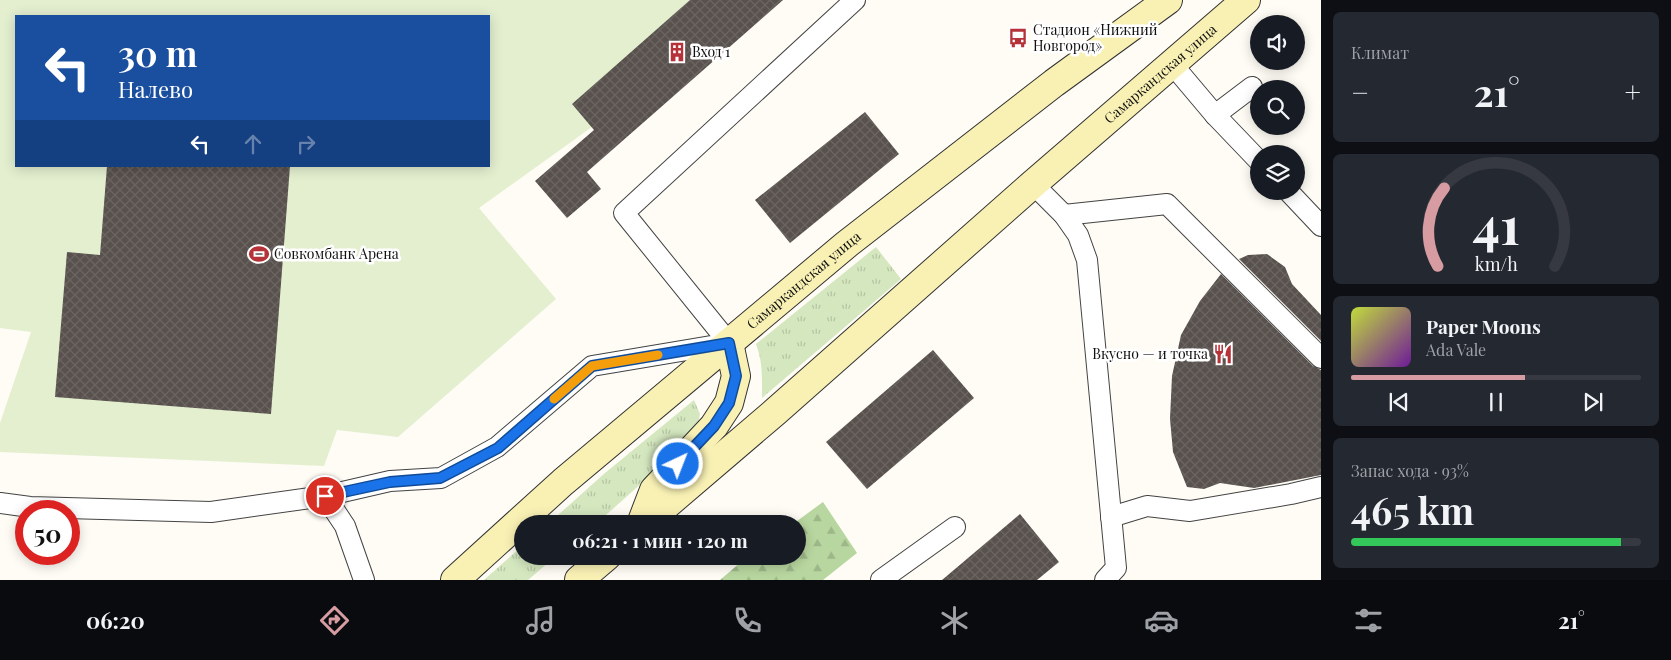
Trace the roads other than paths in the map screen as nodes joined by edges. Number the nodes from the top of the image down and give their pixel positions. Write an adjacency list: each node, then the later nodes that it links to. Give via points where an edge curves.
1 (855, 0): 12 (lane, via 624,213)
2 (1168, 0): 12 (main road, Самаркандская улица, via 1054,83 847,244)
3 (1246, 0): 4 (main road, Самаркандская улица)
4 (1172, 64): 6 (lane); 8 (main road, Самаркандская улица)
5 (1250, 88): 6 (lane)
6 (1216, 115): 7 (lane)
7 (1250, 151)
8 (1034, 184): 10 (lane); 18 (main road, Самаркандская улица)
9 (1296, 200): 11 (lane)
10 (1064, 215): 13 (lane, via 1167,204); 19 (lane, via 1078,236 1087,260)
11 (1321, 226)
12 (729, 343): 15 (lane, via 592,366 498,448 440,478 390,482); 17 (main road, via 736,376 729,403 714,426 654,490); 24 (main road, Самаркандская улица, via 563,482)
13 (1321, 358)
14 (1321, 487): 19 (lane, via 1190,511 1147,506)
15 (325, 496): 16 (lane, via 212,512 30,507); 23 (lane, via 344,526)
16 (0, 503)
17 (646, 515)
18 (654, 515)
19 (1111, 517): 22 (lane)
20 (955, 527): 26 (lane)
21 (596, 565): 25 (main road)
22 (1114, 576)
23 (364, 580)
24 (455, 580)
25 (579, 580)
26 (880, 580)

